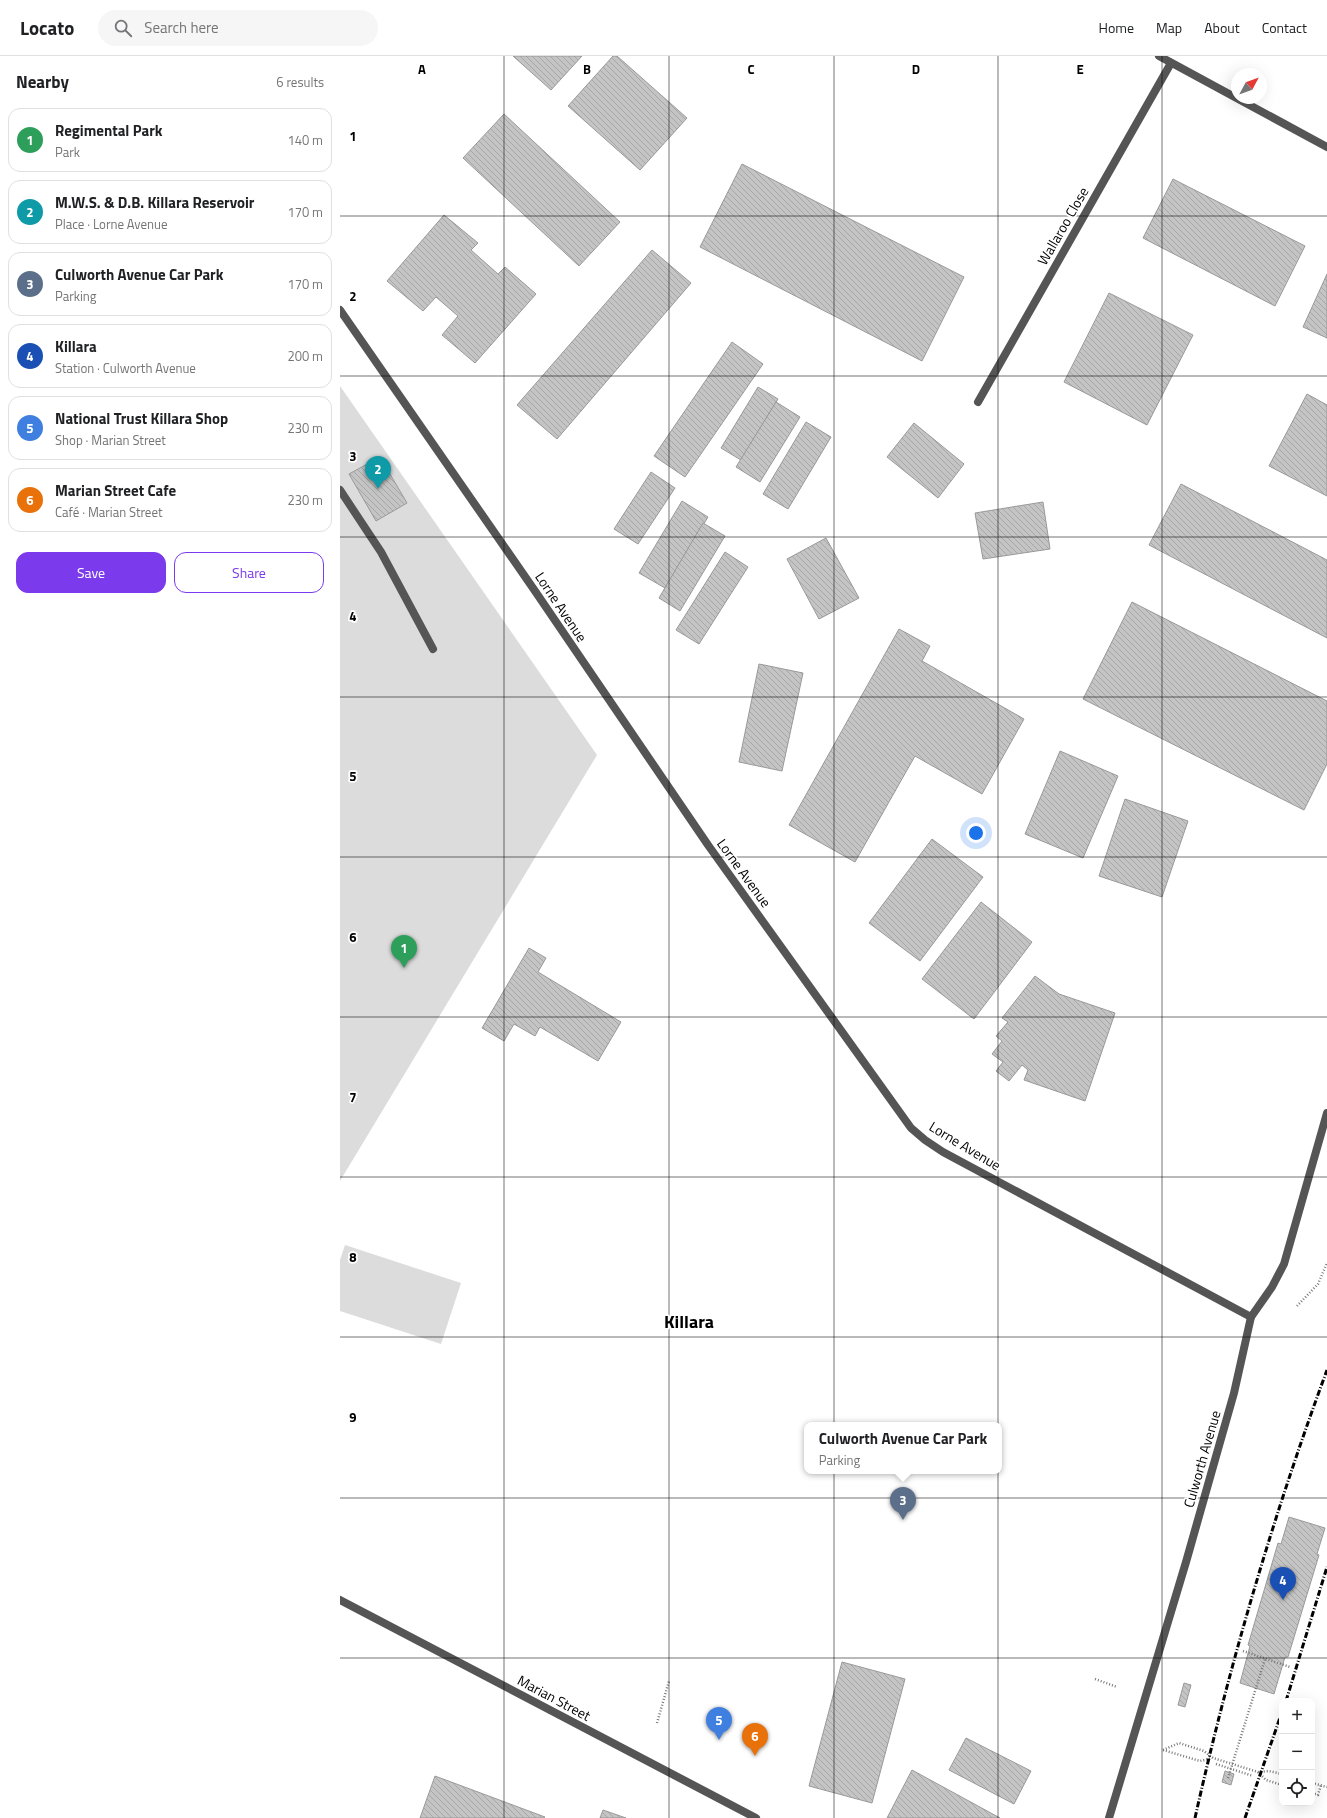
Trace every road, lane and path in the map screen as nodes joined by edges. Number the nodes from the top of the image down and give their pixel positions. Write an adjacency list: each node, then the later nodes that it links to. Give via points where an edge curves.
1 (1159, 56): 2 (street)
2 (1171, 63): 3 (street); 5 (street, Wallaroo Close)
3 (1327, 147)
4 (340, 310): 11 (street, Lorne Avenue, via 708,846 912,1128 943,1152)
5 (978, 402)
6 (340, 490): 7 (street, via 381,552)
7 (433, 649)
8 (1327, 1113): 11 (street, Culworth Avenue, via 1284,1264)
9 (1327, 1263): 10 (path, via 1318,1284)
10 (1297, 1306)
11 (1251, 1318): 33 (street, Culworth Avenue, via 1234,1393)
12 (340, 1600): 32 (street, Marian Street)
13 (1243, 1651): 14 (path)
14 (1265, 1659): 15 (path); 22 (path)
15 (1290, 1667)
16 (1095, 1679): 18 (path)
17 (669, 1681): 19 (path)
18 (1117, 1687)
19 (657, 1723)
20 (1213, 1758): 20 (path, via 1204,1751 1179,1743 1164,1750 1200,1761); 22 (path)
21 (1216, 1764): 23 (path)
22 (1232, 1764): 23 (path, via 1228,1778); 24 (path)
23 (1233, 1769): 26 (path)
24 (1258, 1772): 25 (path); 27 (path, via 1266,1780)
25 (1279, 1773)
26 (1253, 1776)
27 (1279, 1784)
28 (1315, 1784): 29 (path)
29 (1321, 1785): 30 (path); 31 (path, via 1318,1795)
30 (1327, 1788)
31 (1315, 1794)
32 (756, 1818)
33 (1109, 1818)

